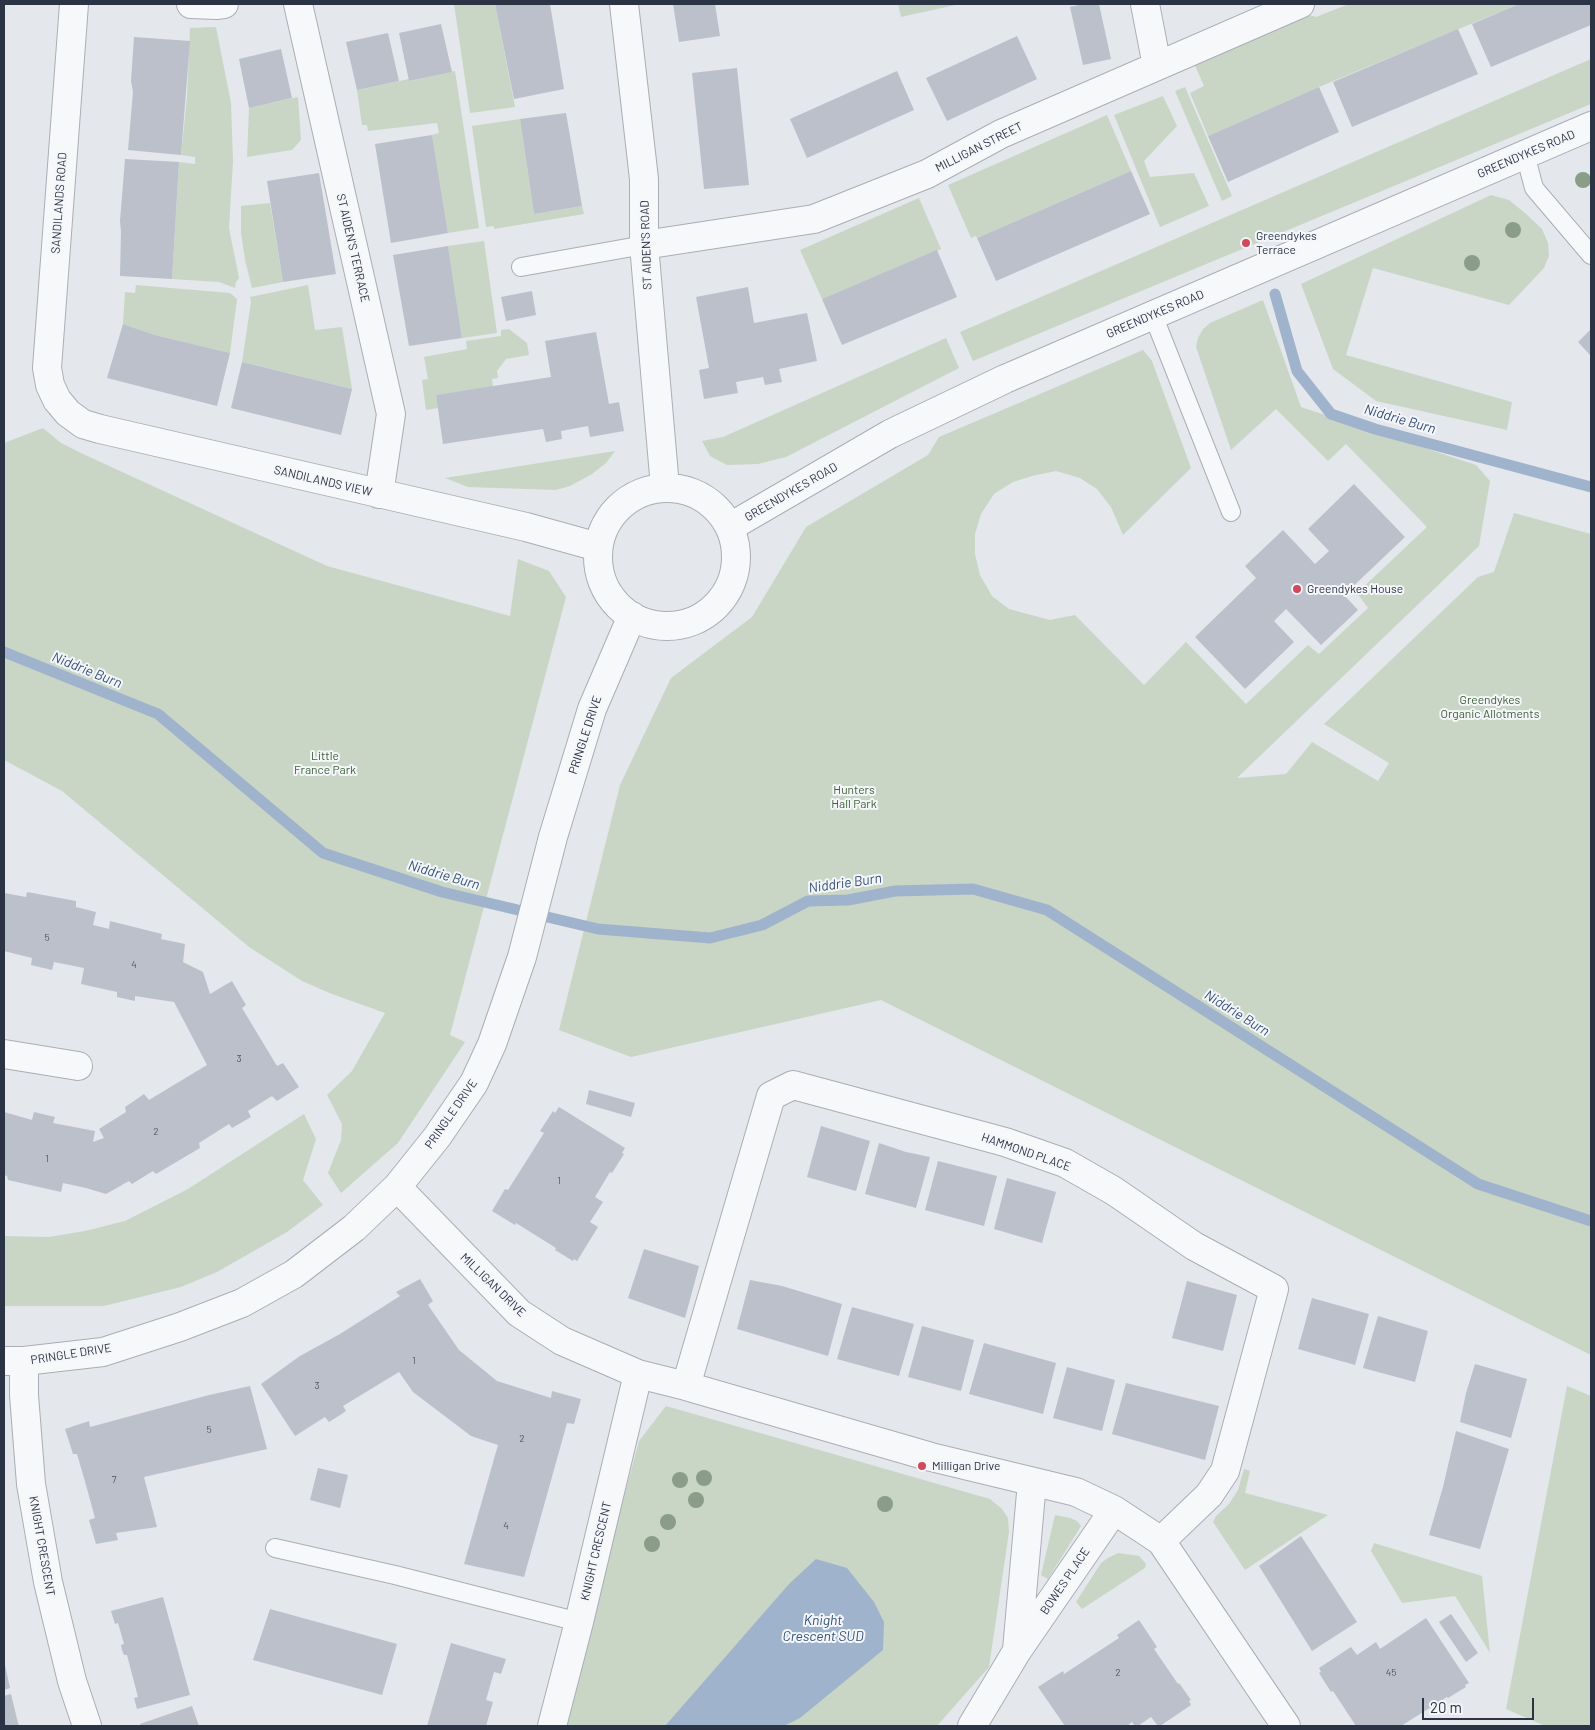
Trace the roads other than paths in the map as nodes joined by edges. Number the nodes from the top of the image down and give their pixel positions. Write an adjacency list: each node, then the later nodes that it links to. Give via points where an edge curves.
1 (74, 4): 15 (street, SANDILANDS ROAD, via 46,368)
2 (191, 4): 3 (street)
3 (224, 4)
4 (298, 4): 17 (street, ST AIDEN'S TERRACE, via 390,414)
5 (624, 4): 11 (street, ST AIDEN'S ROAD, via 644,178)
6 (1145, 4): 8 (street)
7 (1300, 4): 8 (street, MILLIGAN STREET)
8 (1157, 66): 11 (street, MILLIGAN STREET, via 1001,134 927,174 814,219)
9 (1591, 126): 10 (street, GREENDYKES ROAD)
10 (1525, 154): 12 (lane, via 1534,188); 14 (street, GREENDYKES ROAD)
11 (644, 246): 13 (lane); 16 (street, ST AIDEN'S ROAD)
12 (1591, 255)
13 (521, 266)
14 (1153, 315): 18 (lane); 19 (street, GREENDYKES ROAD, via 1005,379 890,434)
15 (57, 400): 17 (street, SANDILANDS VIEW, via 83,424 100,429)
16 (665, 487): 19 (street, via 693,492 706,499 718,509); 20 (street, via 635,494 621,504 610,516)
17 (379, 494): 20 (street, SANDILANDS VIEW, via 526,527)
18 (1231, 512)
19 (730, 527): 21 (street, via 736,552 734,576 724,597 711,610 692,622 671,626 651,624)
20 (598, 547): 21 (street, via 598,567 607,592)
21 (632, 616): 24 (street, PRINGLE DRIVE, via 592,709 553,837 522,957 492,1044 474,1083)
22 (4, 1054): 23 (street)
23 (78, 1066)
24 (397, 1187): 25 (street, PRINGLE DRIVE, via 354,1228 294,1274 242,1304 103,1352); 26 (street, MILLIGAN DRIVE, via 519,1313 562,1341)
25 (14, 1361): 34 (street, KNIGHT CRESCENT, via 24,1395 31,1484 48,1582 72,1681)
26 (638, 1374): 27 (street, MILLIGAN DRIVE); 32 (street, KNIGHT CRESCENT)
27 (686, 1386): 28 (street, MILLIGAN DRIVE, via 931,1457); 30 (street, HAMMOND PLACE, via 771,1096 793,1085 1005,1142 1065,1163 1114,1191 1194,1246 1274,1289 1225,1471 1209,1495)
28 (1032, 1482): 29 (street, MILLIGAN DRIVE, via 1076,1492); 33 (street, BOWES PLACE)
29 (1114, 1510): 30 (street, MILLIGAN DRIVE); 33 (street, BOWES PLACE)
30 (1161, 1541): 37 (street, MILLIGAN DRIVE)
31 (275, 1548): 32 (lane)
32 (580, 1622): 35 (street, KNIGHT CRESCENT)
33 (1017, 1651): 36 (street, BOWES PLACE)
34 (88, 1726)
35 (552, 1726)
36 (972, 1726)
37 (1286, 1726)

